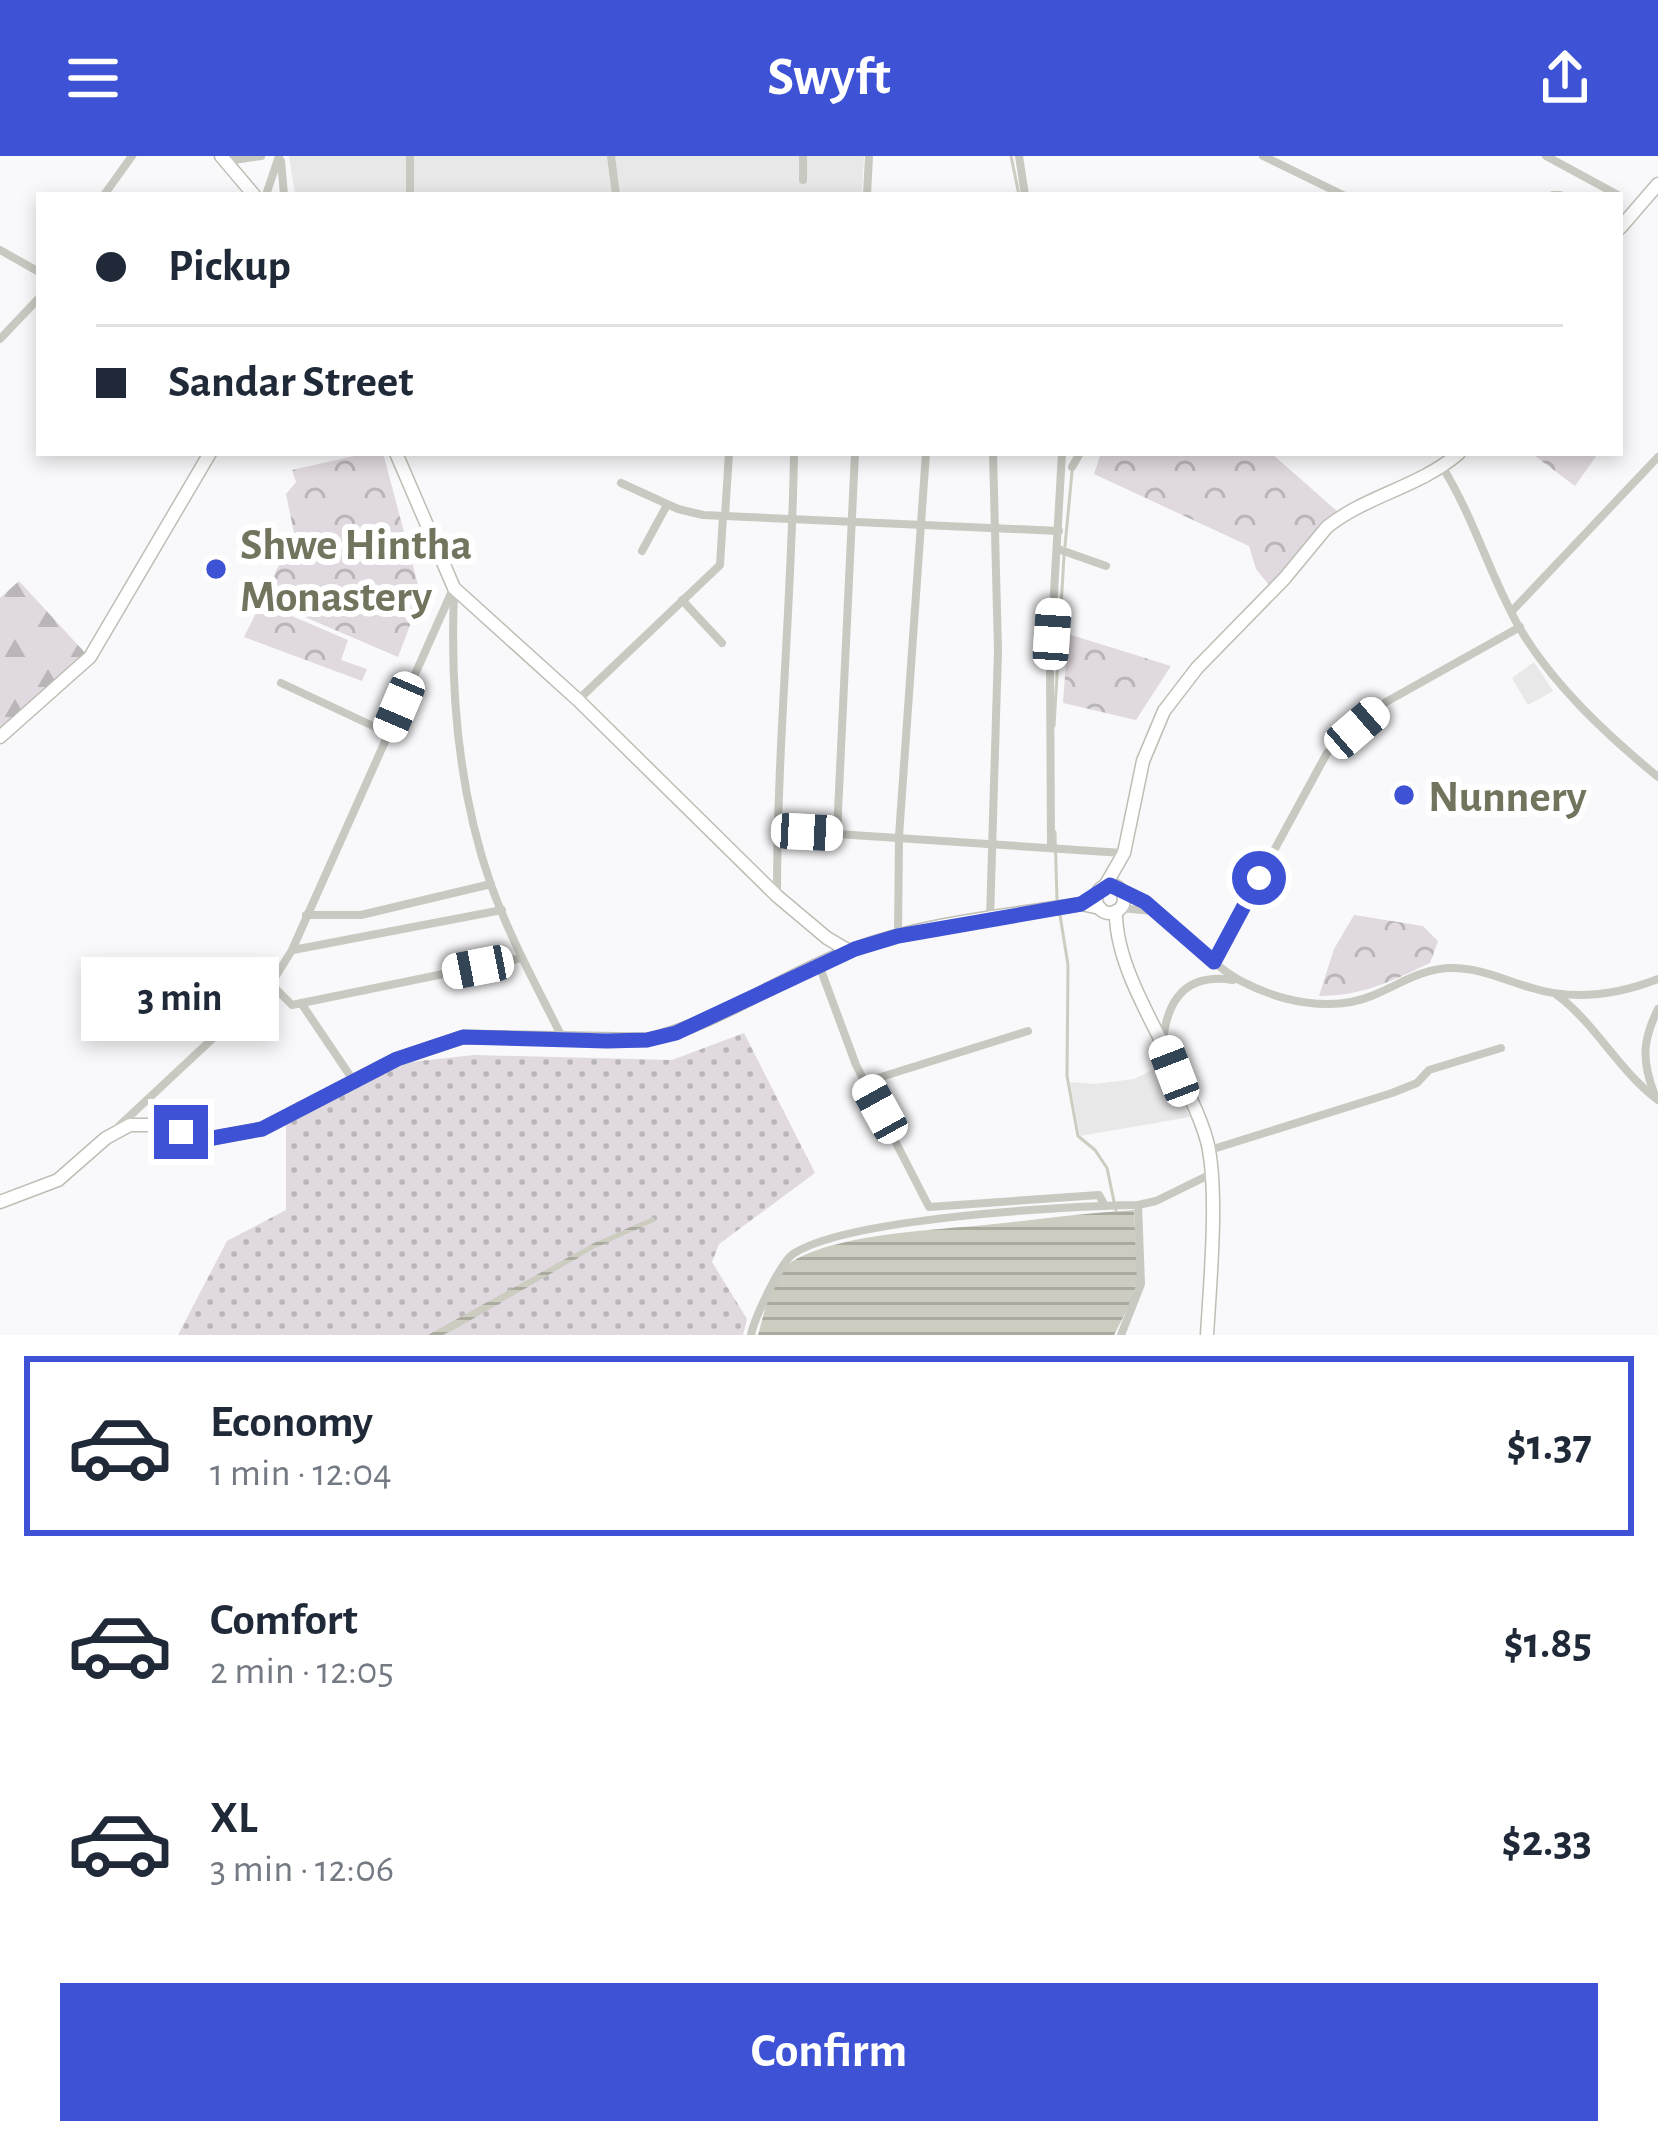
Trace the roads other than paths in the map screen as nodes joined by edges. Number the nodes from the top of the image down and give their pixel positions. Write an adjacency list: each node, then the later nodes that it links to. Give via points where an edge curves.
1 (132, 156): 14 (street)
2 (261, 156): 11 (street)
3 (280, 156): 16 (street); 17 (street)
4 (410, 156): 18 (street)
5 (611, 156): 19 (street)
6 (803, 156): 12 (street)
7 (868, 156): 20 (street)
8 (1019, 156): 21 (street)
9 (1263, 156): 22 (street)
10 (1546, 156): 23 (street)
11 (223, 159): 15 (street)
12 (803, 180)
13 (1658, 184): 25 (street)
14 (106, 192)
15 (251, 192)
16 (267, 192)
17 (284, 192)
18 (410, 192)
19 (616, 192)
20 (867, 192)
21 (1025, 192)
22 (1337, 192)
23 (1612, 192)
24 (1623, 199): 25 (street)
25 (1636, 209): 26 (street)
26 (1623, 224)
27 (0, 250): 28 (street)
28 (36, 270)
29 (36, 301): 30 (street)
30 (0, 339)
31 (208, 456): 63 (street, via 90,657)
32 (397, 456): 55 (street)
33 (729, 456): 46 (street)
34 (794, 456): 47 (street)
35 (855, 456): 48 (street)
36 (926, 456): 49 (street)
37 (993, 456): 50 (street)
38 (1062, 456): 51 (street)
39 (1078, 456): 42 (street)
40 (1457, 456): 43 (street)
41 (1658, 458): 57 (street)
42 (1072, 467)
43 (1443, 468): 57 (street); 70 (street, via 1327,526 1171,700 1143,761)
44 (621, 483): 45 (street)
45 (668, 504): 46 (street); 52 (street)
46 (724, 516): 47 (street); 56 (street, via 720,565)
47 (794, 519): 48 (street); 65 (street)
48 (852, 521): 49 (street); 66 (street)
49 (923, 523): 50 (street); 67 (street)
50 (995, 527): 51 (street); 68 (street)
51 (1059, 531): 53 (street)
52 (642, 551)
53 (1063, 551): 54 (street); 69 (street, via 1049,662)
54 (1106, 566)
55 (454, 588): 61 (street); 62 (street); 71 (street, via 463,781)
56 (682, 600): 59 (street); 61 (street)
57 (1512, 611): 58 (street)
58 (1520, 627): 64 (street, via 1556,678); 82 (street, via 1387,702 1327,753)
59 (722, 643)
60 (281, 683): 62 (street)
61 (578, 700): 72 (street)
62 (388, 733): 75 (street)
63 (0, 737)
64 (1658, 777)
65 (777, 830): 66 (street); 72 (street)
66 (837, 833): 67 (street)
67 (899, 836): 68 (street); 77 (street)
68 (991, 843): 69 (street); 76 (street)
69 (1054, 848): 70 (street)
70 (1122, 858): 73 (street)
71 (491, 884): 74 (street); 75 (street, via 361,915)
72 (777, 896): 78 (street)
73 (1111, 900): 76 (street); 82 (street, via 1155,911); 92 (street, via 1115,932)
74 (502, 910): 79 (street); 81 (street)
75 (306, 915): 79 (street)
76 (990, 919): 77 (street)
77 (898, 936): 80 (street)
78 (827, 938): 80 (street); 83 (street)
79 (292, 950): 86 (street)
80 (849, 951): 83 (street)
81 (522, 958): 88 (street); 91 (street)
82 (1214, 962): 84 (street)
83 (818, 965): 91 (street, via 676,1033); 95 (street)
84 (1239, 980): 87 (street, via 1311,1004 1342,1004 1420,973 1478,969); 92 (street, via 1210,976 1181,992)
85 (1658, 980): 87 (street, via 1589,997)
86 (271, 984): 88 (street, via 292,1005); 97 (street)
87 (1556, 994): 96 (street)
88 (301, 1003): 94 (street)
89 (1658, 1010): 96 (street, via 1643,1064)
90 (1028, 1031): 95 (street)
91 (562, 1038): 94 (street, via 463,1037)
92 (1163, 1044): 98 (street)
93 (1501, 1048): 98 (street, via 1430,1070 1418,1084)
94 (353, 1081): 97 (street, via 262,1129 213,1138 130,1125)
95 (865, 1082): 102 (street, via 929,1207 1099,1196)
96 (1657, 1100)
97 (106, 1138): 100 (street, via 58,1180)
98 (1208, 1151): 99 (street)
99 (1211, 1174): 101 (street); 105 (street)
100 (0, 1202)
101 (1138, 1205): 102 (street); 104 (street, via 1141,1285)
102 (1105, 1207): 103 (street, via 893,1225 797,1251)
103 (751, 1335)
104 (1120, 1335)
105 (1207, 1335)

